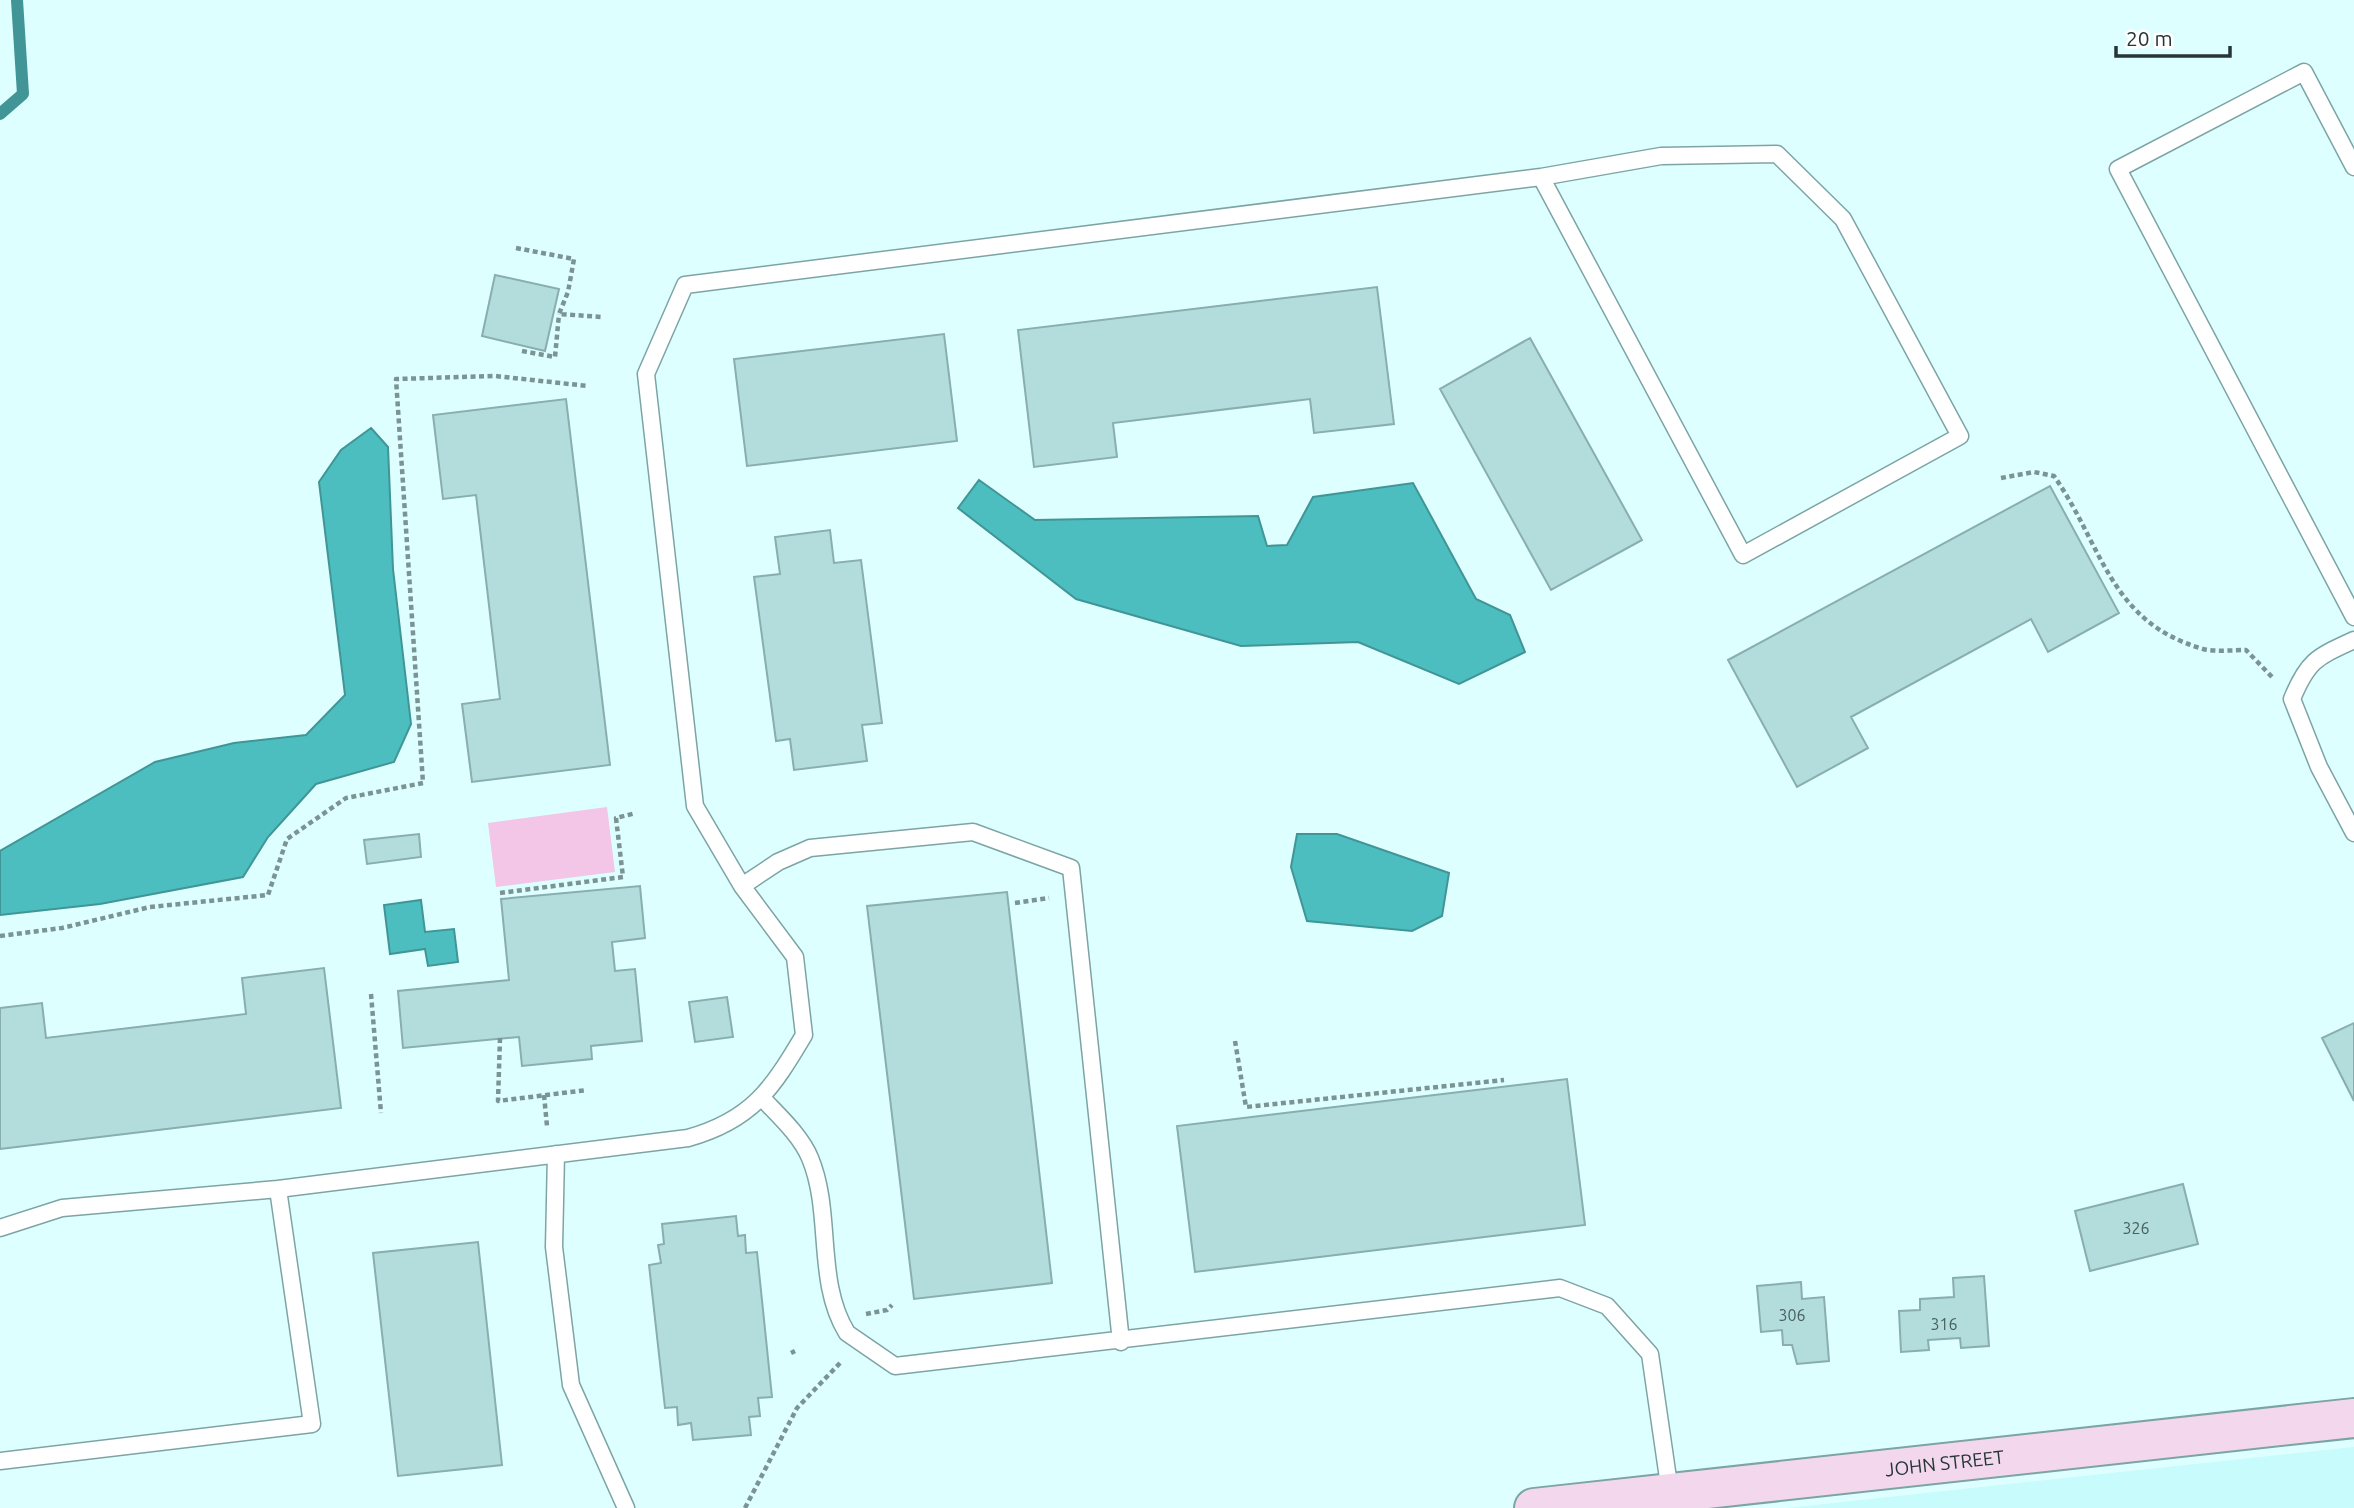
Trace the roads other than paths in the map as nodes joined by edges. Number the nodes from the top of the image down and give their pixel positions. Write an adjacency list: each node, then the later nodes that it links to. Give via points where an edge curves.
1 (2354, 167): 3 (lane, via 2304,72 2118,169)
2 (1541, 177): 2 (lane, via 1661,156 1777,154 1843,219 1960,436 1743,555); 6 (lane, via 685,285 646,374 695,806)
3 (2354, 617)
4 (2354, 640): 5 (lane, via 2304,669 2292,699 2319,767)
5 (2354, 833)
6 (742, 886): 7 (lane, via 795,957 804,1035); 11 (lane, via 810,848 973,832 1071,868)
7 (763, 1099): 8 (lane, via 744,1115 688,1138); 11 (lane, via 809,1155 817,1177 831,1294 842,1325 895,1366)
8 (556, 1154): 9 (lane); 15 (lane, via 554,1247 571,1385)
9 (278, 1189): 10 (lane, via 62,1208); 13 (lane, via 312,1424)
10 (0, 1228)
11 (1121, 1342): 14 (lane, via 1560,1288 1607,1306 1650,1354)
12 (2354, 1418): 14 (street, JOHN STREET)
13 (0, 1461)
14 (1670, 1492): 16 (street, JOHN STREET)
15 (626, 1508)
16 (1534, 1508)

